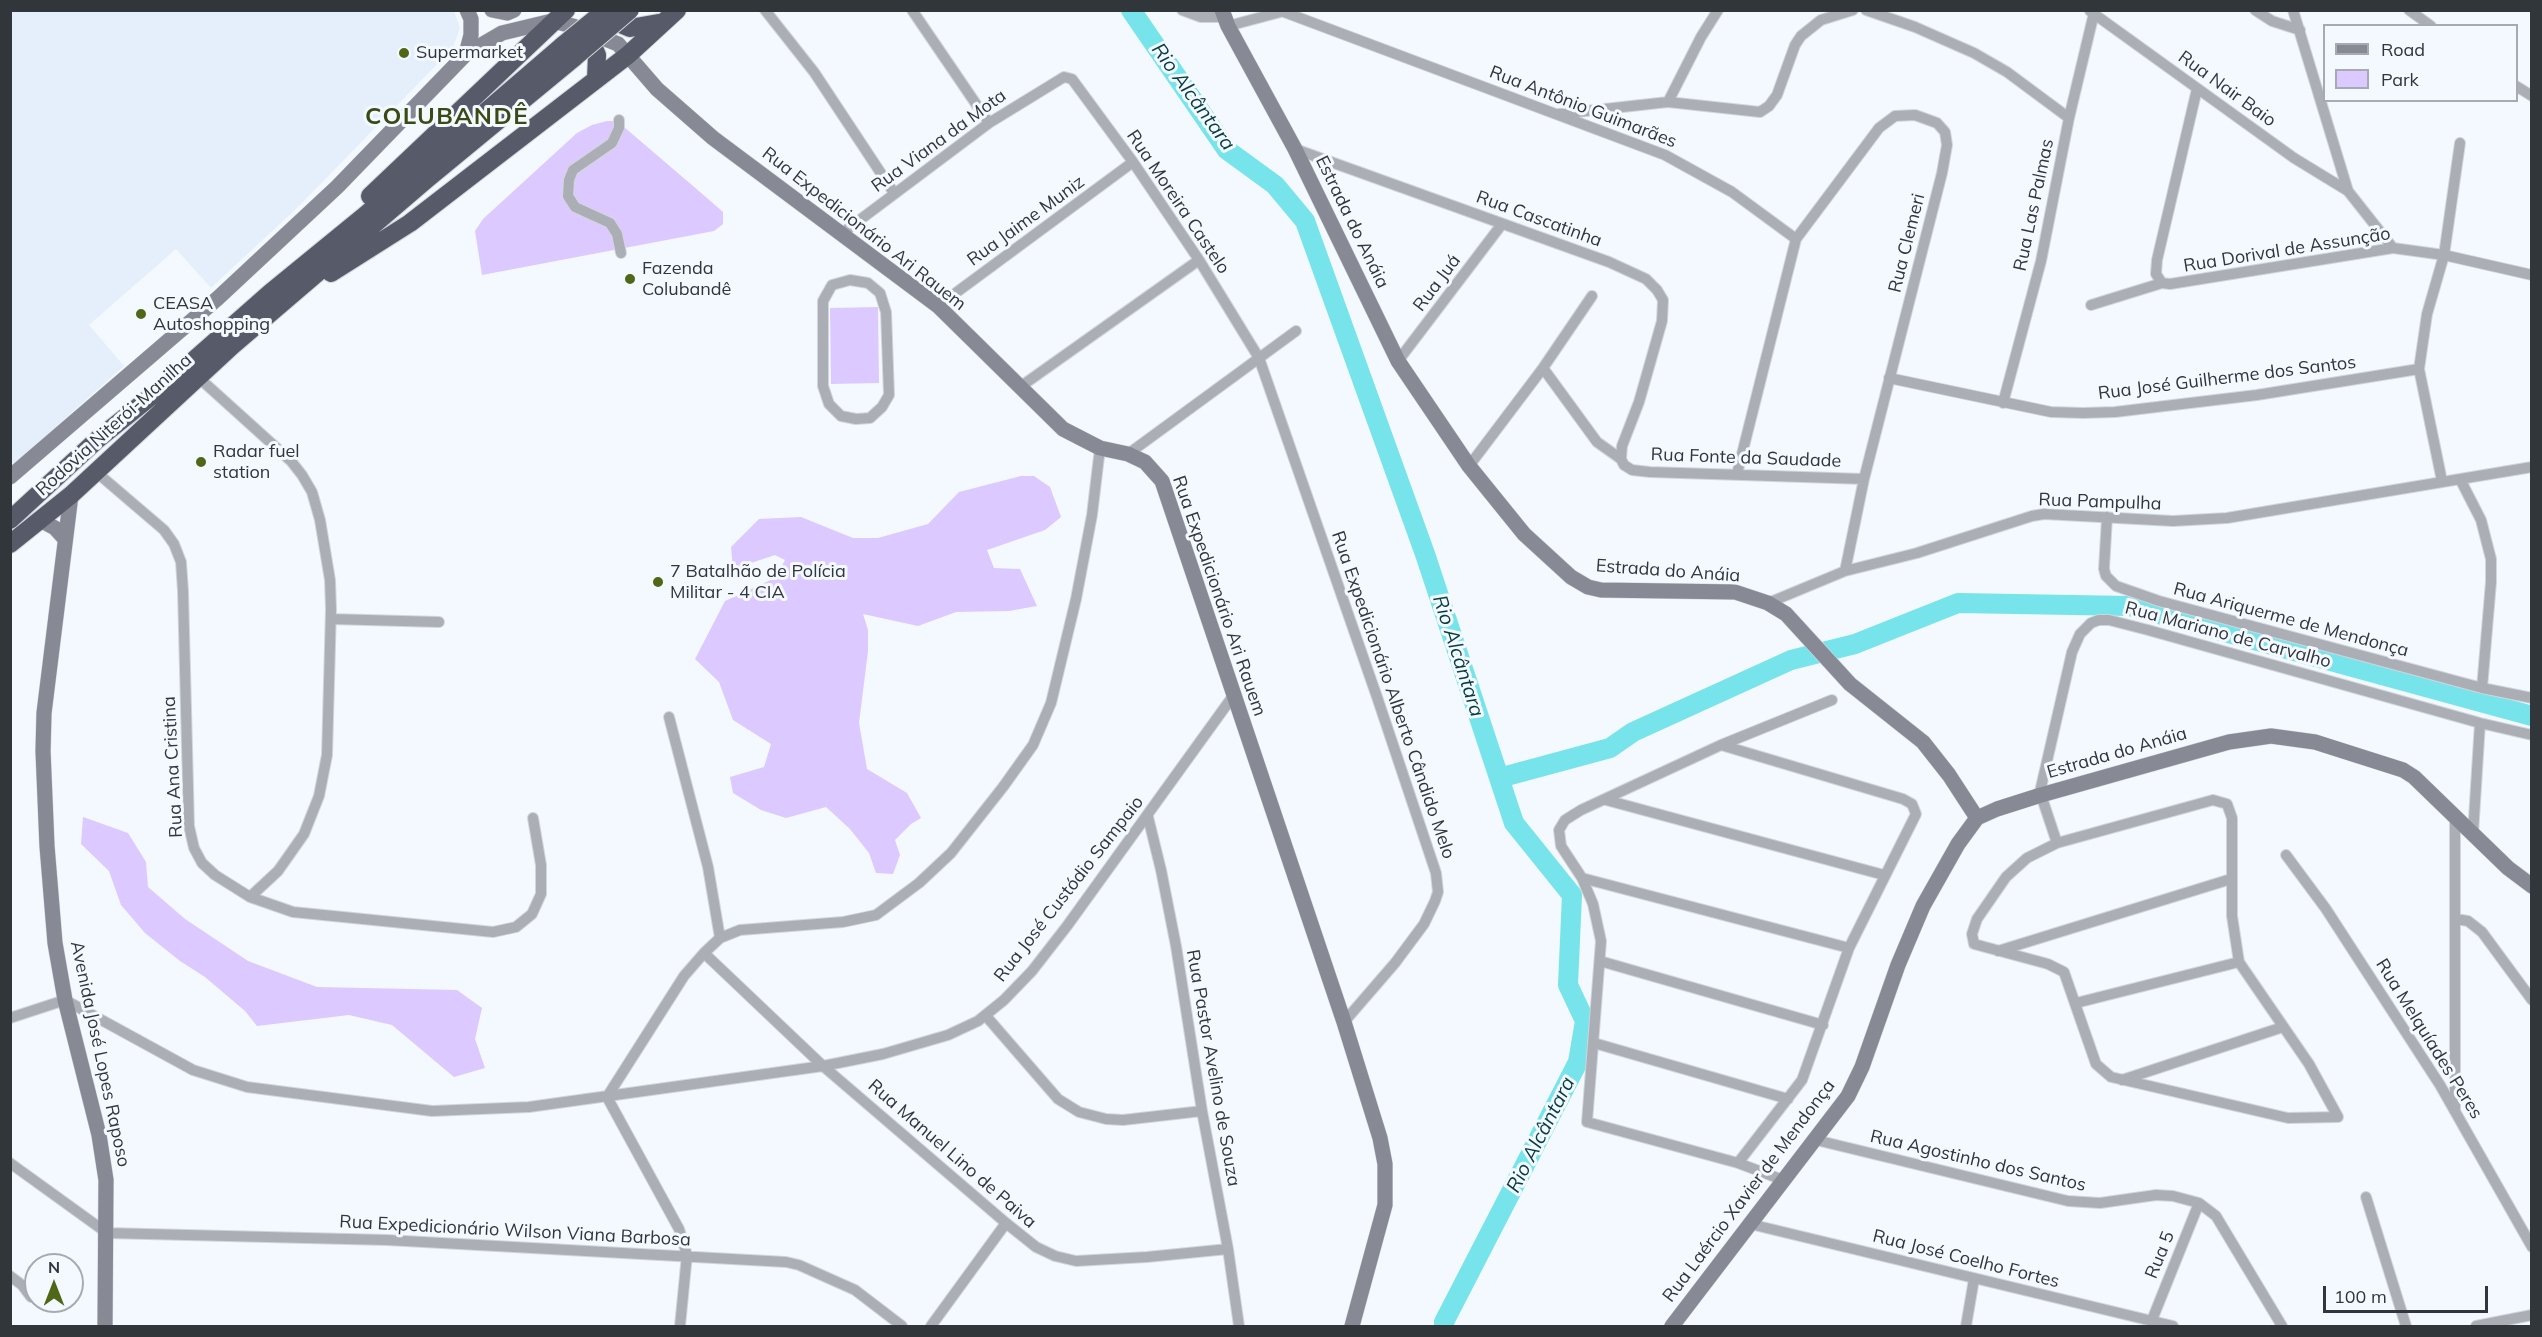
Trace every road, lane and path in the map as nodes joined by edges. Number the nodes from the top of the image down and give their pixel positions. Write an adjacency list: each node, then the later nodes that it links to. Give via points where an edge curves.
1 (467, 10): 25 (street, via 471,35)
2 (492, 10): 3 (street)
3 (514, 10)
4 (630, 10): 24 (highway, Rodovia Niterói-Manilha, bridge)
5 (765, 10): 40 (street, via 819,79)
6 (912, 10): 35 (street)
7 (1182, 10): 19 (street)
8 (1718, 10): 31 (street)
9 (1853, 10): 31 (street, via 1821,20 1801,36 1777,95 1760,112)
10 (1866, 10): 33 (street, via 1974,53)
11 (2254, 10): 21 (street)
12 (2293, 10): 21 (street)
13 (2409, 10): 20 (street)
14 (1286, 11): 19 (street); 32 (street, Rua Antônio Guimarães)
15 (608, 12): 18 (highway, via 618,23 630,28); 23 (street, Rua Expedicionário Ari Rauem); 24 (highway, Rodovia Niterói-Manilha, bridge)
16 (2092, 12): 29 (street, Rua Nair Baio); 33 (street, Rua Las Palmas)
17 (555, 14): 22 (street, Rua Expedicionário Ari Rauem); 25 (street, via 502,33); 51 (highway)
18 (670, 16): 23 (highway)
19 (1225, 18): 37 (street, Estrada do Anáia)
20 (2428, 24)
21 (2300, 30): 39 (street)
22 (587, 32): 23 (street, Rua Expedicionário Ari Rauem); 27 (highway, via 597,55)
23 (623, 50): 27 (highway); 42 (street, Rua Expedicionário Ari Rauem, via 657,89 713,138)
24 (568, 52): 51 (highway, Rodovia Niterói-Manilha, via 426,180)
25 (466, 54): 72 (street, via 329,194 218,297)
26 (1060, 78): 35 (street, Rua Viana da Mota); 38 (street, Rua Moreira Castelo, via 1072,79)
27 (596, 80): 51 (highway, via 410,223)
28 (2518, 87): 30 (street)
29 (2197, 89): 39 (street, Rua Nair Baio, via 2294,158); 49 (street, via 2157,260 2156,274)
30 (2532, 96)
31 (1668, 102): 32 (street)
32 (1557, 114): 43 (street, Rua Antônio Guimarães, via 1665,155 1732,192)
33 (2069, 118): 64 (street, Rua Las Palmas, via 2041,261)
34 (620, 120): 45 (street, via 612,143 573,170 568,196 575,207 610,223)
35 (989, 123): 40 (street, Rua Viana da Mota)
36 (2460, 142): 46 (street)
37 (1295, 149): 41 (street, Rua Cascatinha); 56 (street, Estrada do Anáia)
38 (1133, 162): 47 (street, Rua Moreira Castelo); 53 (street, Rua Jaime Muniz)
39 (2348, 190): 44 (street)
40 (894, 193): 42 (street, Rua Viana da Mota)
41 (1502, 224): 56 (street, Rua Juá); 63 (street, Rua Cascatinha, via 1609,262 1646,279 1657,290 1663,300 1662,321)
42 (840, 234): 53 (street, Rua Expedicionário Ari Rauem)
43 (1796, 239): 60 (street, Rua Clemeri, via 1879,128 1895,116 1915,114 1937,123 1945,132 1942,173); 71 (street)
44 (2393, 248): 46 (street, Rua Dorival de Assunção); 49 (street, Rua Dorival de Assunção)
45 (621, 253)
46 (2444, 255): 48 (street, Rua Dorival de Assunção); 58 (street, via 2427,314)
47 (1199, 260): 55 (street, Rua Moreira Castelo); 62 (street)
48 (2532, 275)
49 (2166, 284): 52 (street, Rua Dorival de Assunção)
50 (1592, 296): 57 (street)
51 (273, 300): 59 (highway, Rodovia Niterói-Manilha); 78 (highway, Rodovia Niterói-Manilha, via 98,439)
52 (2091, 305)
53 (938, 306): 62 (street, Rua Expedicionário Ari Rauem)
54 (1296, 331): 55 (street)
55 (1259, 358): 66 (street); 120 (street, Rua Expedicionário Alberto Cândido Melo, via 1437,882 1436,901 1424,924)
56 (1398, 361): 68 (street, Estrada do Anáia)
57 (1543, 368): 67 (street, via 1597,442); 68 (street)
58 (2419, 369): 64 (street, Rua José Guilherme dos Santos, via 2257,395 2115,412 2051,412); 75 (street)
59 (198, 377): 70 (highway, Rodovia Niterói-Manilha); 84 (street, via 291,462 312,492 325,546)
60 (1890, 378): 64 (street, Rua José Guilherme dos Santos); 73 (street, Rua Clemeri)
61 (823, 386): 61 (street, via 822,301 832,285 850,280 868,283 880,293 886,312 889,395 870,417 856,419 841,416 829,404)
62 (1020, 387): 65 (street, Rua Expedicionário Ari Rauem, via 1064,429)
63 (1639, 402): 67 (street, Rua Fonte da Saudade)
64 (2003, 403)
65 (1100, 448): 66 (street, Rua Expedicionário Ari Rauem); 109 (street, via 1076,599 1051,703 1033,745 1003,787 951,853 876,915 843,922 740,930)
66 (1128, 454): 87 (street, Rua Expedicionário Ari Rauem, via 1145,462 1162,481)
67 (1621, 459): 71 (street, Rua Fonte da Saudade, via 1632,470)
68 (1469, 466): 83 (street, Estrada do Anáia, via 1524,534 1571,577 1588,587 1735,592)
69 (2532, 467): 74 (street, Rua Pampulha)
70 (95, 471): 76 (highway, Rodovia Niterói-Manilha); 107 (street, Rua Ana Cristina, via 164,530 181,562 189,826 202,863 215,876)
71 (1737, 474): 73 (street, Rua Fonte da Saudade)
72 (10, 477)
73 (1864, 479): 82 (street, Rua Clemeri)
74 (2460, 479): 75 (street, Rua Pampulha); 86 (street, via 2481,520 2491,559)
75 (2442, 481): 77 (street, Rua Pampulha, via 2227,518 2173,521)
76 (71, 495): 79 (highway, Rodovia Niterói-Manilha); 80 (street, Avenida José Lopes Raposo)
77 (2108, 517): 82 (street, Rua Pampulha, via 2032,516 1917,553); 86 (street, Rua Ariquerme de Mendonça, via 2104,569 2116,586)
78 (10, 520)
79 (40, 520): 80 (street); 81 (highway, Rodovia Niterói-Manilha)
80 (65, 539): 115 (street, Avenida José Lopes Raposo, via 43,751 55,943)
81 (11, 544)
82 (1845, 571): 83 (street, Rua Pampulha)
83 (1768, 603): 99 (street, Estrada do Anáia, via 1786,614 1850,684 1923,742)
84 (331, 619): 85 (street); 107 (street, via 327,755 319,796 304,834 278,871)
85 (439, 622)
86 (2482, 688): 88 (street, Rua Ariquerme de Mendonça)
87 (1233, 696): 97 (street, Rua José Custódio Sampaio); 120 (street, Rua Expedicionário Ari Rauem)
88 (2532, 698)
89 (1832, 700): 93 (street)
90 (669, 717): 109 (street, via 705,856)
91 (2480, 723): 92 (street, Rua Mariano de Carvalho); 94 (street, Rua Mariano de Carvalho, via 2148,630 2099,620 2080,634 2072,652); 100 (street)
92 (2532, 735)
93 (1720, 744): 95 (street); 103 (street, via 1912,804 1916,809 1915,821)
94 (2040, 795): 96 (street, Estrada do Anáia, via 2229,742 2271,736 2315,742 2403,770); 99 (street, Estrada do Anáia); 101 (street)
95 (1606, 800): 103 (street); 104 (street, via 1581,810 1561,825 1562,846)
96 (2455, 816): 100 (street, Estrada do Anáia); 108 (street)
97 (1148, 817): 118 (street, Rua José Custódio Sampaio, via 1032,971); 129 (street, Rua Pastor Avelino de Souza, via 1176,946)
98 (533, 818): 107 (street, Rua Ana Cristina, via 541,865 540,894 532,914 516,927 494,932 361,921 293,912)
99 (1977, 818): 130 (street, Rua Laércio Xavier de Mendonça, via 1923,906 1851,1091)
100 (2473, 834): 106 (street, Estrada do Anáia)
101 (2057, 843): 105 (street, via 2219,800 2230,808 2232,818); 111 (street, via 2027,858 2006,877 1977,919 1972,934 1974,944)
102 (2286, 855): 128 (street, Rua Melquíades Peres, via 2333,918)
103 (1884, 875): 110 (street)
104 (1582, 878): 110 (street); 113 (street, via 1598,923)
105 (2231, 879): 111 (street); 114 (street, via 2233,932)
106 (2532, 885)
107 (250, 897)
108 (2456, 920): 116 (street, via 2473,923 2482,932); 128 (street)
109 (720, 938): 112 (street)
110 (1849, 948): 121 (street)
111 (1997, 951): 117 (street, via 2064,972)
112 (704, 953): 124 (street, Rua Manuel Lino de Paiva); 126 (street, via 684,976)
113 (1600, 961): 121 (street); 123 (street)
114 (2239, 962): 117 (street); 122 (street)
115 (65, 1000): 119 (street); 126 (street, Rua José Custódio Sampaio, via 193,1070 247,1088 432,1112 529,1107); 138 (street, Avenida José Lopes Raposo, via 99,1136 106,1180)
116 (2532, 1000)
117 (2076, 1003): 125 (street, via 2096,1064)
118 (986, 1016): 124 (street, Rua José Custódio Sampaio, via 914,1046); 129 (street, via 1058,1099 1079,1112 1123,1120)
119 (10, 1018)
120 (1344, 1022): 152 (street, Rua Expedicionário Ari Rauem, via 1380,1138 1386,1183 1380,1228)
121 (1823, 1025): 127 (street, via 1802,1080)
122 (2283, 1027): 125 (street); 125 (street, via 2338,1117 2288,1118)
123 (1594, 1043): 127 (street); 131 (street, via 1587,1122)
124 (823, 1066): 126 (street, Rua José Custódio Sampaio); 136 (street, Rua Manuel Lino de Paiva)
125 (2122, 1080)
126 (607, 1097): 141 (street, via 668,1206)
127 (1788, 1099): 131 (street)
128 (2455, 1109): 139 (street, Rua Melquíades Peres)
129 (1202, 1112): 140 (street, Rua Pastor Avelino de Souza)
130 (1816, 1140): 133 (street, Rua Laércio Xavier de Mendonça); 135 (street, Rua Agostinho dos Santos, via 2068,1201 2100,1203 2156,1195)
131 (1738, 1162): 133 (street)
132 (10, 1163): 138 (street)
133 (1783, 1180): 137 (street, Rua Laércio Xavier de Mendonça)
134 (2366, 1197): 157 (street)
135 (2199, 1203): 146 (street, Rua 5); 156 (street, Rua Agostinho dos Santos, via 2216,1216)
136 (1006, 1223): 140 (street, Rua Manuel Lino de Paiva, via 1036,1247 1076,1261); 150 (street)
137 (1750, 1224): 143 (street, Rua José Coelho Fortes); 153 (street, Rua Laércio Xavier de Mendonça)
138 (107, 1233): 141 (street, Rua Expedicionário Wilson Viana Barbosa, via 387,1240); 147 (street, Avenida José Lopes Raposo)
139 (2532, 1247)
140 (1228, 1249): 151 (street, Rua Pastor Avelino de Souza)
141 (687, 1255): 148 (street); 149 (street, Rua Expedicionário Wilson Viana Barbosa, via 799,1265 855,1290)
142 (10, 1276): 144 (street)
143 (1974, 1279): 146 (street, Rua José Coelho Fortes); 154 (street)
144 (24, 1288)
145 (2532, 1315): 158 (street)
146 (2152, 1320): 155 (street, Rua José Coelho Fortes)
147 (105, 1326)
148 (680, 1326)
149 (903, 1326)
150 (930, 1326)
151 (1239, 1326)
152 (1352, 1326)
153 (1672, 1326)
154 (1966, 1326)
155 (2173, 1326)
156 (2282, 1326)
157 (2406, 1326)
158 (2476, 1326)

